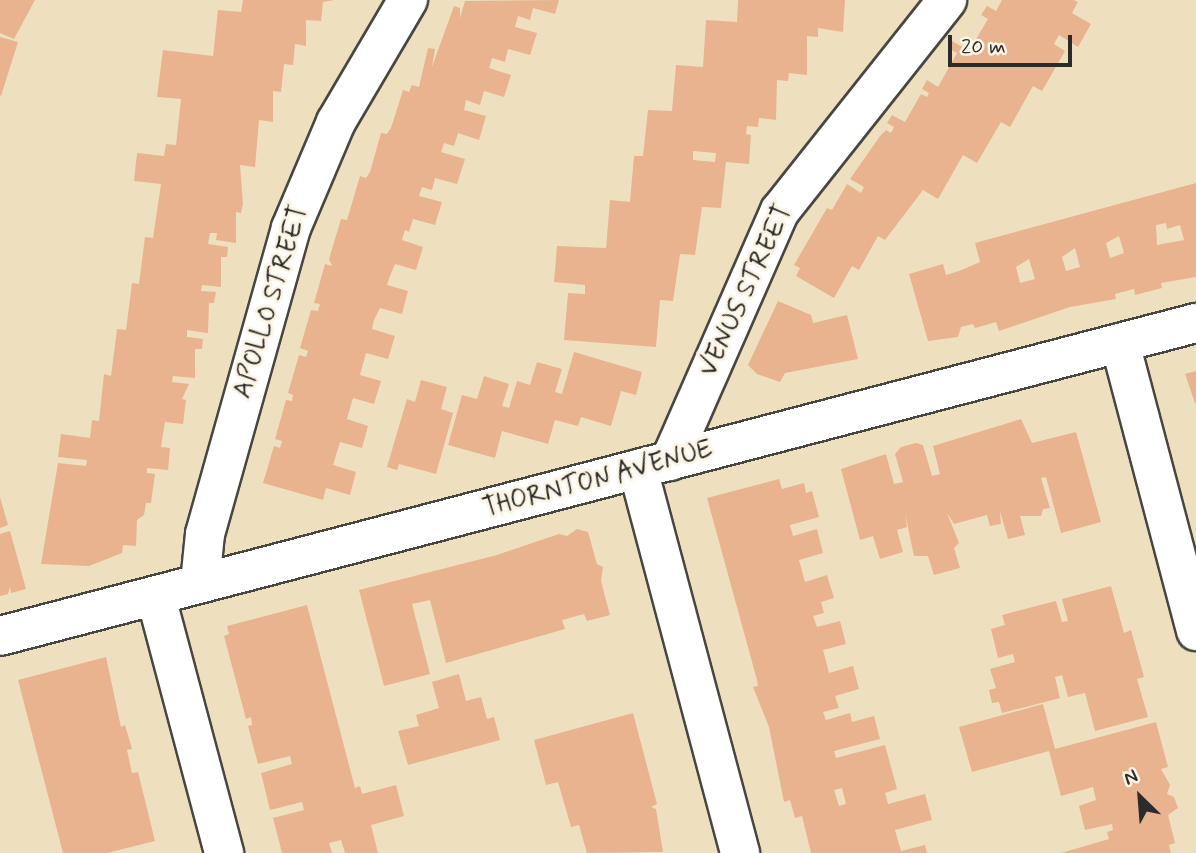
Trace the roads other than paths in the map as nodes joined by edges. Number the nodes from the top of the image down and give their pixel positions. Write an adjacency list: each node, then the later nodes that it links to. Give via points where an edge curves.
1 (408, 0): 6 (street, APOLLO STREET, via 336,122 290,228 205,534)
2 (947, 0): 5 (street, VENUS STREET, via 780,211)
3 (1196, 323): 4 (street, THORNTON AVENUE)
4 (1120, 343): 5 (street, THORNTON AVENUE); 8 (street)
5 (654, 465): 6 (street, THORNTON AVENUE); 11 (street)
6 (200, 583): 7 (street, THORNTON AVENUE)
7 (156, 597): 9 (street, THORNTON AVENUE); 10 (street)
8 (1196, 631)
9 (0, 636)
10 (224, 853)
11 (740, 853)

